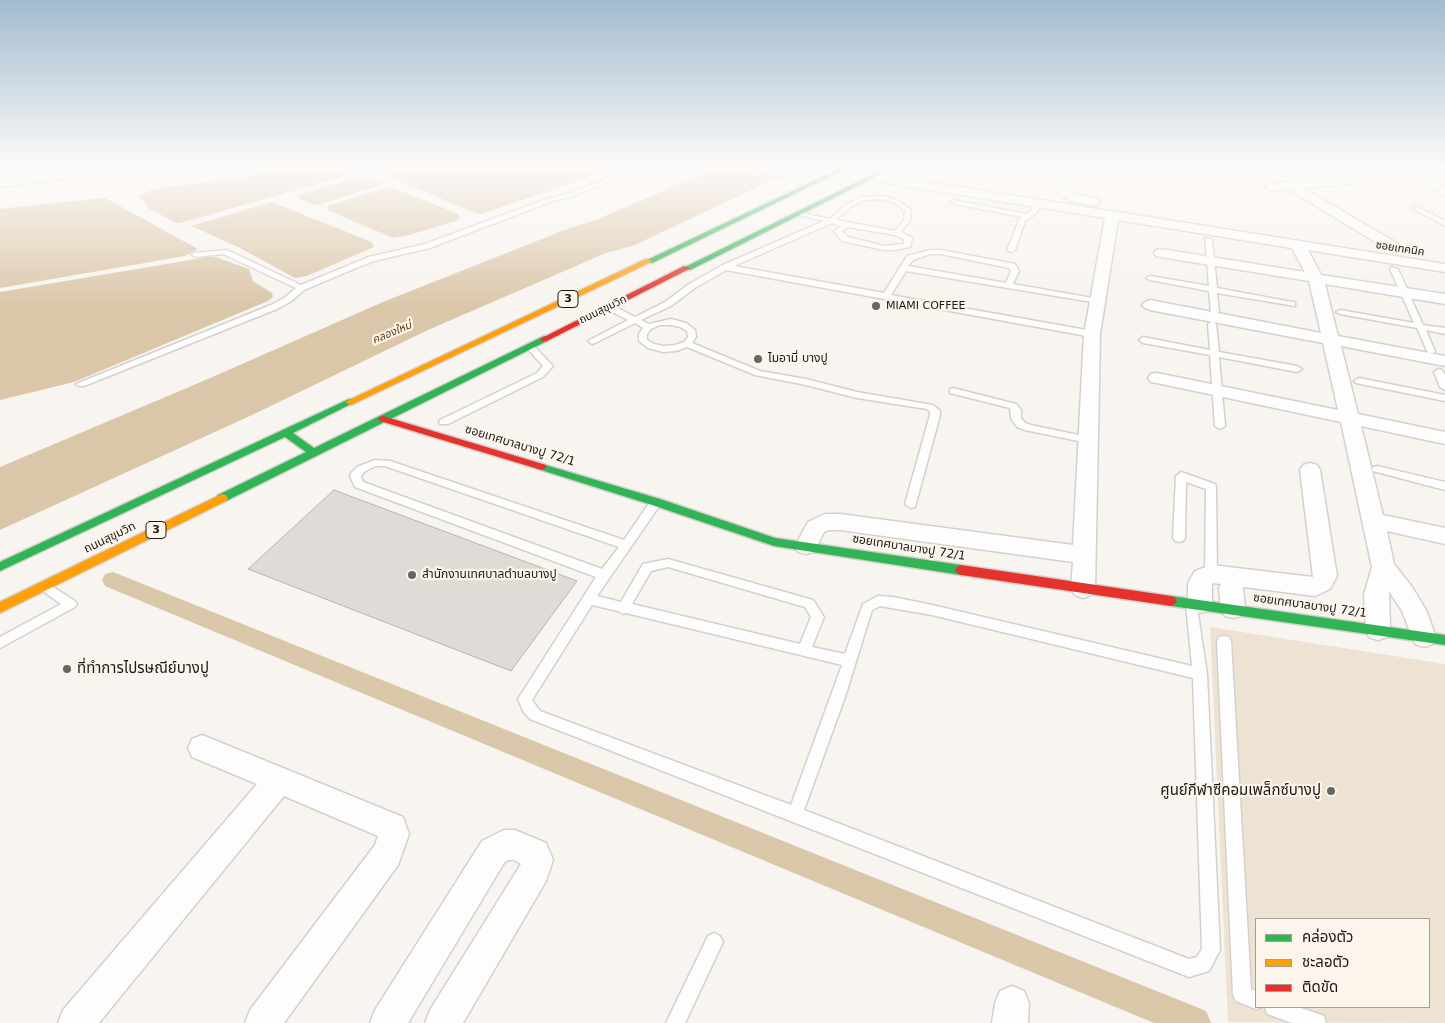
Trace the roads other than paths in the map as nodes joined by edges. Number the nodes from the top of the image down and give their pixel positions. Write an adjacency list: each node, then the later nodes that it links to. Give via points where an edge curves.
1 (512, 214): 34 (lane, via 427,246 365,262)
2 (747, 214): 70 (main road, ถนนสุขุมวิท / 3)
3 (797, 214): 42 (main road, ถนนสุขุมวิท / 3)
4 (801, 214): 15 (lane)
5 (839, 214): 15 (lane)
6 (908, 214): 18 (lane)
7 (1015, 214): 13 (lane)
8 (1033, 214): 13 (lane)
9 (1098, 214): 14 (street)
10 (1169, 214): 21 (street, ซอยเทคนิค)
11 (1338, 214): 21 (street)
12 (1426, 214): 16 (lane)
13 (1027, 216): 22 (lane, via 1022,220)
14 (1112, 216): 20 (street); 39 (street)
15 (831, 221): 17 (lane); 27 (lane)
16 (1445, 224)
17 (846, 226): 18 (lane); 18 (lane, via 838,232 845,239 884,248 907,245 908,238)
18 (897, 233)
19 (1208, 240): 26 (lane)
20 (1297, 244): 30 (street); 32 (street)
21 (1396, 249): 25 (street, ซอยเทคนิค)
22 (1011, 250)
23 (1162, 253): 26 (street)
24 (196, 255): 34 (lane, via 224,252)
25 (1445, 256)
26 (1211, 261): 32 (street); 35 (lane)
27 (725, 268): 37 (lane); 45 (lane, via 692,286 677,299)
28 (904, 268): 33 (lane); 33 (lane, via 910,258 941,252 1012,266 1014,270); 37 (lane)
29 (1394, 268): 36 (lane)
30 (1445, 268)
31 (1150, 278): 35 (lane)
32 (1316, 278): 36 (street); 52 (street)
33 (1008, 286): 39 (lane)
34 (301, 288): 61 (lane, via 274,307)
35 (1213, 290): 40 (lane); 43 (lane)
36 (1404, 292): 38 (street); 47 (lane)
37 (886, 296): 50 (lane)
38 (1445, 298)
39 (1098, 301): 50 (street)
40 (1292, 304)
41 (1150, 305): 52 (street)
42 (609, 307): 45 (lane); 55 (main road, ถนนสุขุมวิท / 3)
43 (1215, 312)
44 (1340, 312): 47 (lane)
45 (633, 320): 48 (lane); 53 (lane)
46 (1212, 324): 56 (lane)
47 (1419, 326): 49 (lane); 57 (lane)
48 (648, 327): 54 (lane, via 672,322 683,325 691,330 692,337); 54 (lane, via 642,334 643,341 651,346 663,349)
49 (1445, 331)
50 (1092, 334): 72 (street)
51 (1143, 340): 56 (lane)
52 (1330, 340): 57 (street); 66 (street)
53 (592, 341)
54 (687, 344): 78 (lane, via 758,373 857,396 930,407 935,415)
55 (529, 346): 67 (main road, ถนนสุขุมวิท / 3); 68 (lane, via 548,366 540,375)
56 (1215, 354): 58 (lane); 64 (lane)
57 (1438, 361): 62 (lane)
58 (1297, 370)
59 (1157, 378): 64 (street)
60 (1359, 381): 65 (lane)
61 (80, 384)
62 (1445, 387)
63 (953, 391): 72 (lane, via 1013,406 1021,425 1029,428)
64 (1217, 391): 66 (street); 69 (lane)
65 (1445, 398)
66 (1348, 418): 71 (street); 79 (street)
67 (383, 419): 73 (main road, ถนนสุขุมวิท / 3); 77 (main road, ซอยเทศบาลบางปู 72/1)
68 (444, 422)
69 (1220, 426)
70 (287, 432): 73 (main road); 85 (main road, ถนนสุขุมวิท / 3)
71 (1445, 438)
72 (1088, 440): 84 (street)
73 (313, 454): 90 (main road, ถนนสุขุมวิท / 3)
74 (1310, 470): 89 (street, via 1325,576 1322,583 1315,587)
75 (1377, 470): 76 (lane)
76 (1445, 486)
77 (656, 502): 82 (lane); 83 (main road, ซอยเทศบาลบางปู 72/1, via 774,542)
78 (911, 504)
79 (1374, 520): 80 (street); 86 (street)
80 (1445, 536)
81 (1179, 538): 88 (lane, via 1181,476 1211,487)
82 (627, 545): 87 (lane); 87 (lane, via 386,464 375,463 361,469 355,476 359,484 370,489)
83 (806, 546): 84 (street, via 816,527 825,522 840,522); 91 (main road, ซอยเทศบาลบางปู 72/1)
84 (1084, 554): 91 (street)
85 (0, 567)
86 (1383, 567): 97 (street, via 1376,595); 98 (street)
87 (604, 574): 92 (lane)
88 (1211, 574): 89 (street); 93 (street, via 1200,582)
89 (1242, 577): 96 (street, via 1231,588)
90 (44, 586): 94 (main road, ถนนสุขุมวิท / 3); 100 (lane, via 71,604)
91 (1083, 589): 93 (main road, ซอยเทศบาลบางปู 72/1)
92 (589, 599): 95 (lane); 106 (lane, via 525,699 535,715)
93 (1196, 604): 96 (main road, ซอยเทศบาลบางปู 72/1); 103 (lane)
94 (0, 608)
95 (624, 609): 101 (lane); 101 (lane, via 646,567 668,563 809,603 818,617)
96 (1233, 609): 97 (main road, ซอยเทศบาลบางปู 72/1)
97 (1378, 630): 98 (main road, ซอยเทศบาลบางปู 72/1)
98 (1435, 638)
99 (1224, 641): 108 (lane, via 1242,995)
100 (0, 644)
101 (804, 650): 102 (lane)
102 (850, 661): 103 (lane, via 867,607 878,601 932,610); 106 (lane)
103 (1200, 674): 106 (lane, via 1211,950 1203,965 1189,968)
104 (202, 748): 105 (street)
105 (279, 780): 110 (street); 111 (street, via 392,827 394,834 386,854)
106 (795, 814)
107 (714, 942): 114 (lane)
108 (1255, 1000)
109 (1277, 1008): 115 (lane)
110 (76, 1023)
111 (263, 1023)
112 (388, 1023): 113 (street, via 493,852 514,845 535,854 538,860 536,870)
113 (443, 1023)
114 (675, 1023)
115 (1317, 1023)

